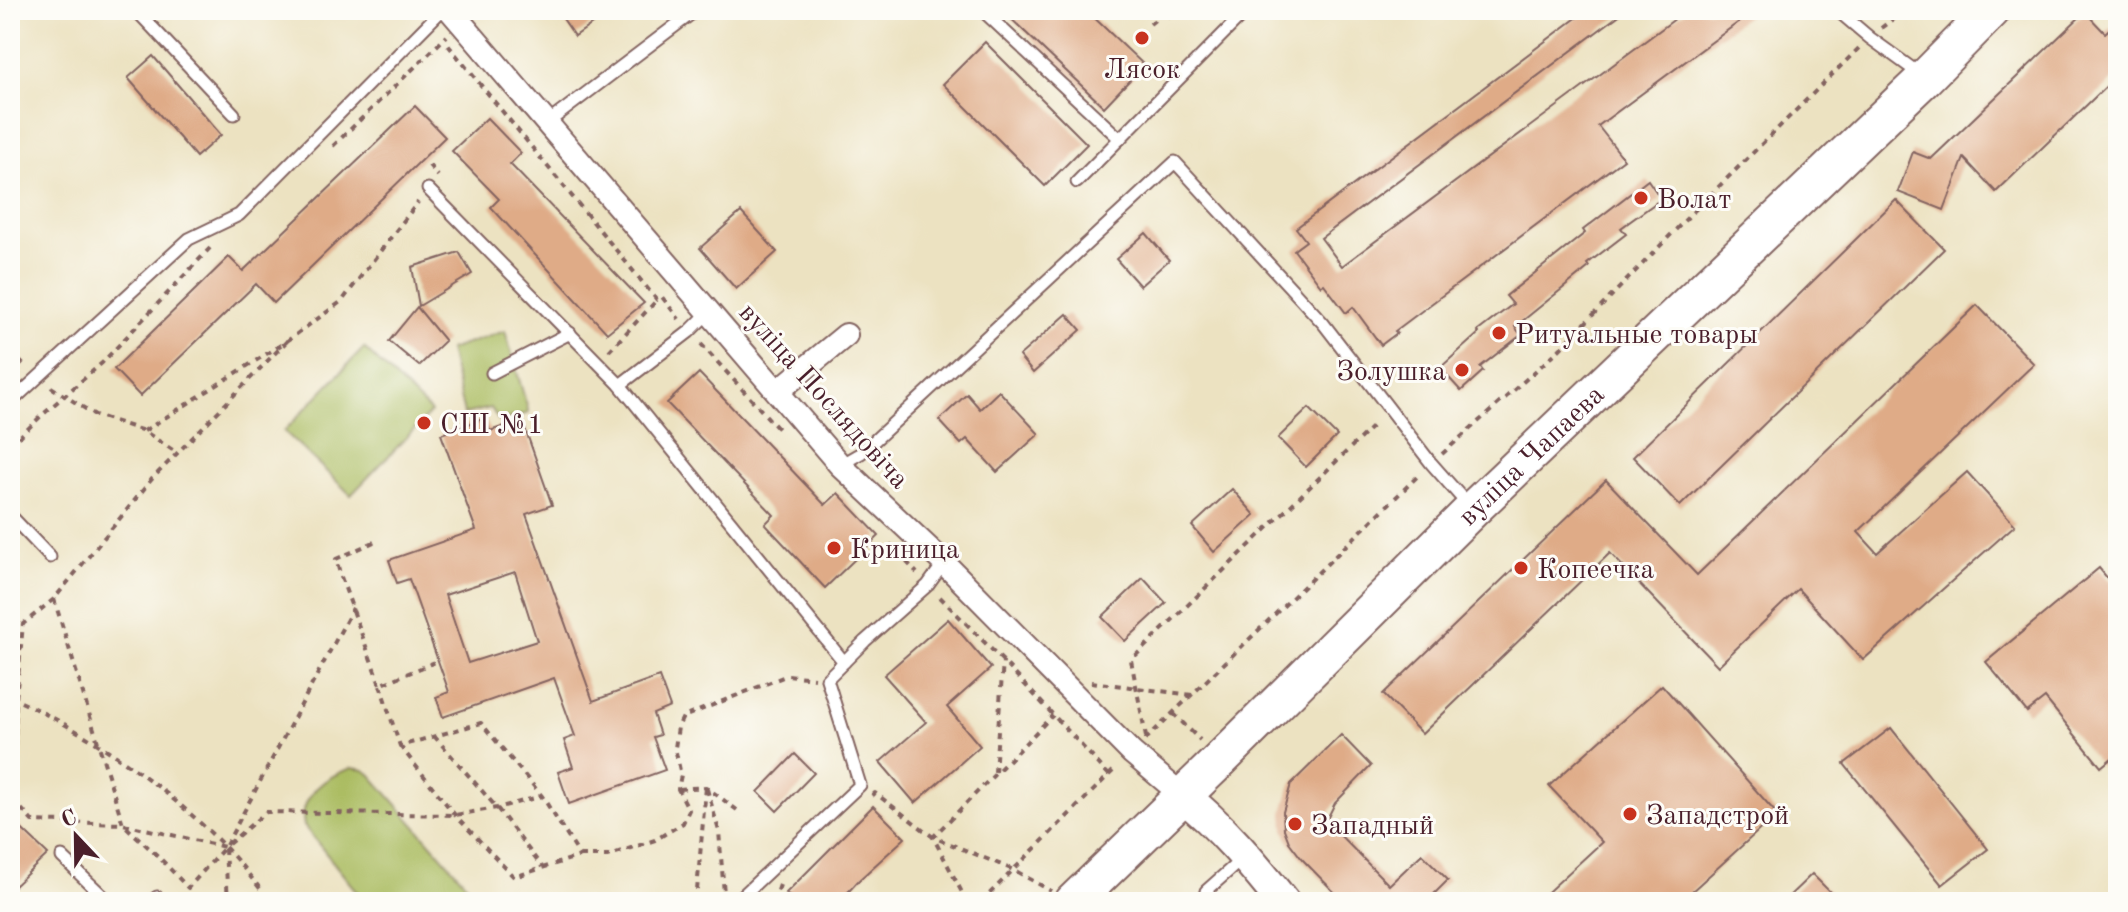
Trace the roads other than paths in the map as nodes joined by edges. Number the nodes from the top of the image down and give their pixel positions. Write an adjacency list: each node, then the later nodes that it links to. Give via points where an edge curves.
1 (136, 10): 10 (lane)
2 (442, 10): 21 (lane, via 239,215 189,239)
3 (450, 10): 11 (street, вуліца Послядовіча)
4 (696, 10): 11 (lane)
5 (982, 10): 12 (lane)
6 (1247, 10): 12 (lane)
7 (1837, 10): 9 (lane)
8 (1992, 10): 9 (main road, вуліца Чапаева)
9 (1925, 78): 23 (main road, вуліца Чапаева)
10 (234, 114)
11 (547, 123): 15 (street, вуліца Послядовіча)
12 (1120, 139): 13 (lane)
13 (1077, 182)
14 (428, 189): 16 (lane)
15 (709, 312): 19 (lane); 20 (street, вуліца Послядовіча)
16 (570, 333): 18 (lane); 19 (lane)
17 (846, 335): 20 (street)
18 (492, 373)
19 (620, 385): 27 (lane)
20 (778, 391): 22 (street, вуліца Послядовіча)
21 (10, 403)
22 (840, 465): 23 (lane, via 861,453 1175,162 1323,323); 26 (street, вуліца Послядовіча)
23 (1472, 510): 28 (main road, вуліца Чапаева)
24 (10, 515): 25 (lane)
25 (50, 557)
26 (944, 563): 27 (lane, via 928,585); 28 (street, вуліца Послядовіча, via 1132,753)
27 (844, 662): 34 (lane, via 827,679 860,785)
28 (1182, 795): 29 (street); 32 (main road, вуліца Чапаева)
29 (1246, 856): 31 (lane); 35 (street)
30 (62, 857): 33 (lane)
31 (1206, 891)
32 (1066, 899)
33 (109, 902)
34 (736, 902)
35 (1283, 902)

